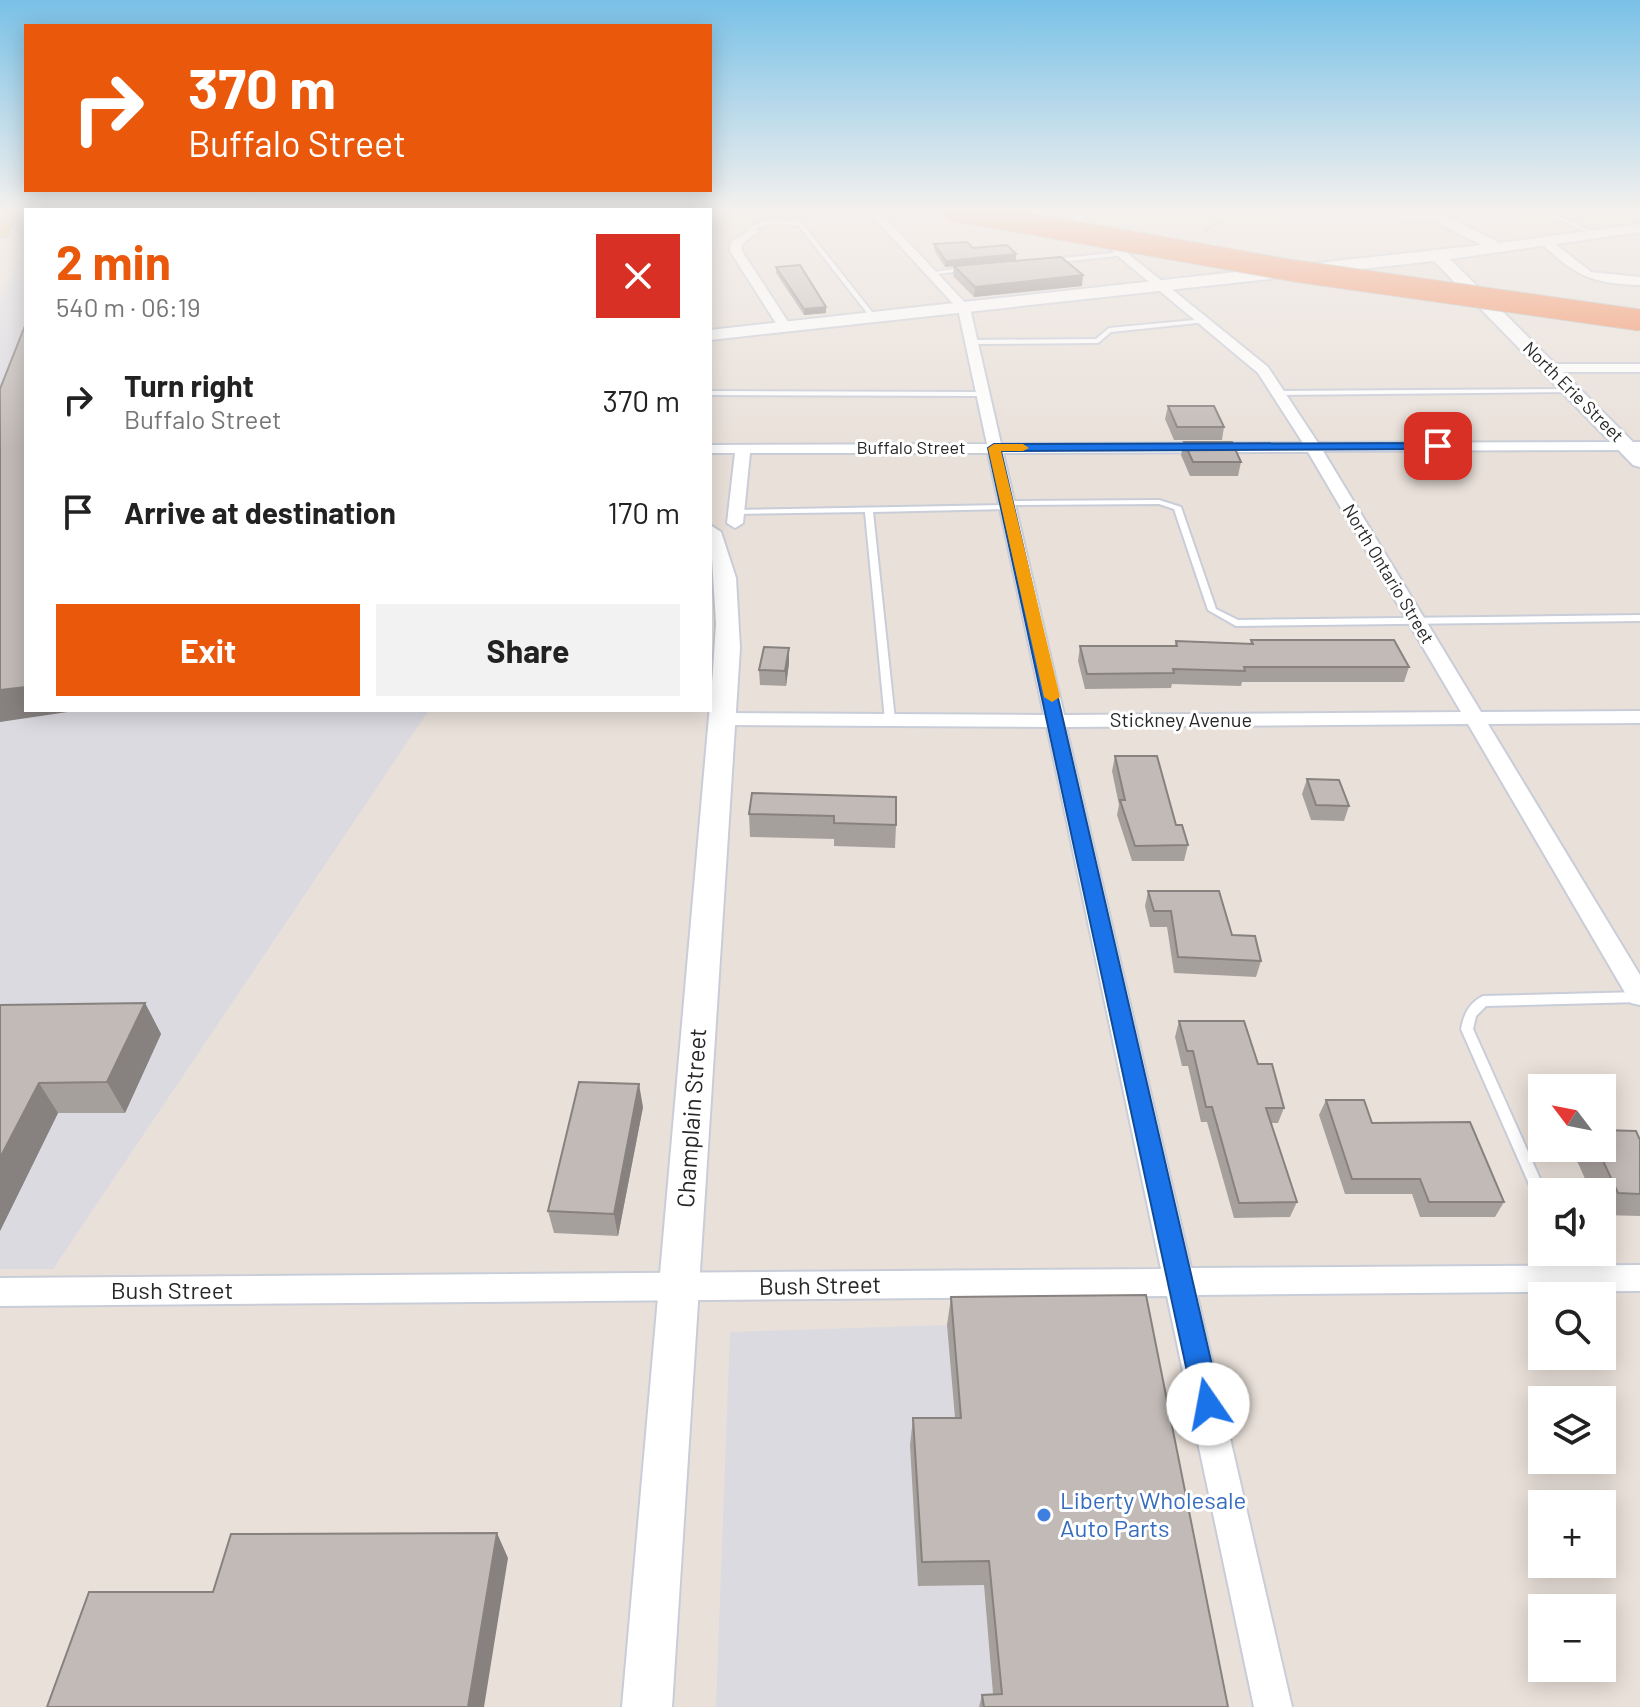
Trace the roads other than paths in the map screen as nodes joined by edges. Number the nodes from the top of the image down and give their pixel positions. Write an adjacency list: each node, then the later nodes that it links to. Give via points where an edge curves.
1 (761, 290): 14 (street)
2 (852, 290): 11 (lane)
3 (947, 290): 10 (street)
4 (1138, 290): 10 (street)
5 (1166, 290): 13 (street, North Ontario Street)
6 (1404, 290): 12 (highway, bridge)
7 (1471, 290): 17 (street, North Erie Street)
8 (1553, 290): 9 (highway)
9 (1640, 301)
10 (964, 308): 11 (street); 16 (street)
11 (874, 318): 14 (street)
12 (1640, 320)
13 (1205, 321): 16 (lane, via 1109,330 1098,341); 21 (street, North Ontario Street, via 1263,370)
14 (786, 328): 15 (street)
15 (712, 335)
16 (971, 342): 22 (street)
17 (1547, 368): 18 (street); 19 (street, North Erie Street)
18 (1640, 368)
19 (1571, 391): 21 (lane); 23 (street, North Erie Street)
20 (712, 393): 22 (lane)
21 (1277, 393): 24 (street, North Ontario Street)
22 (982, 394): 25 (street)
23 (1633, 446): 24 (street, Buffalo Street); 28 (street, North Erie Street)
24 (1313, 447): 25 (street, Buffalo Street); 33 (street, North Ontario Street)
25 (994, 448): 27 (street, Buffalo Street); 29 (street)
26 (712, 449): 27 (street, Buffalo Street)
27 (743, 449): 31 (street, Champlain Street)
28 (1640, 461)
29 (1007, 505): 30 (lane); 33 (lane, via 1159,502 1177,507 1212,610 1236,623); 38 (street)
30 (869, 509): 31 (lane); 37 (lane)
31 (727, 522): 36 (street, Champlain Street)
32 (1640, 618): 33 (lane)
33 (1415, 620): 35 (street, North Ontario Street)
34 (1640, 717): 35 (street, Stickney Avenue)
35 (1473, 718): 38 (street, Stickney Avenue); 39 (street, North Ontario Street)
36 (723, 719): 37 (street, Stickney Avenue); 46 (street, Champlain Street)
37 (890, 720): 38 (street, Stickney Avenue)
38 (1058, 721): 45 (street)
39 (1635, 979): 40 (street, North Ontario Street)
40 (1640, 997): 41 (lane, via 1483,1001 1470,1014 1467,1029)
41 (1533, 1178)
42 (1547, 1266): 45 (street, Bush Street)
43 (1575, 1266): 44 (street, Bush Street)
44 (1640, 1278)
45 (1181, 1282): 46 (street, Bush Street); 49 (street)
46 (679, 1287): 47 (street, Bush Street); 48 (street, Champlain Street)
47 (0, 1292)
48 (647, 1707)
49 (1273, 1707)

